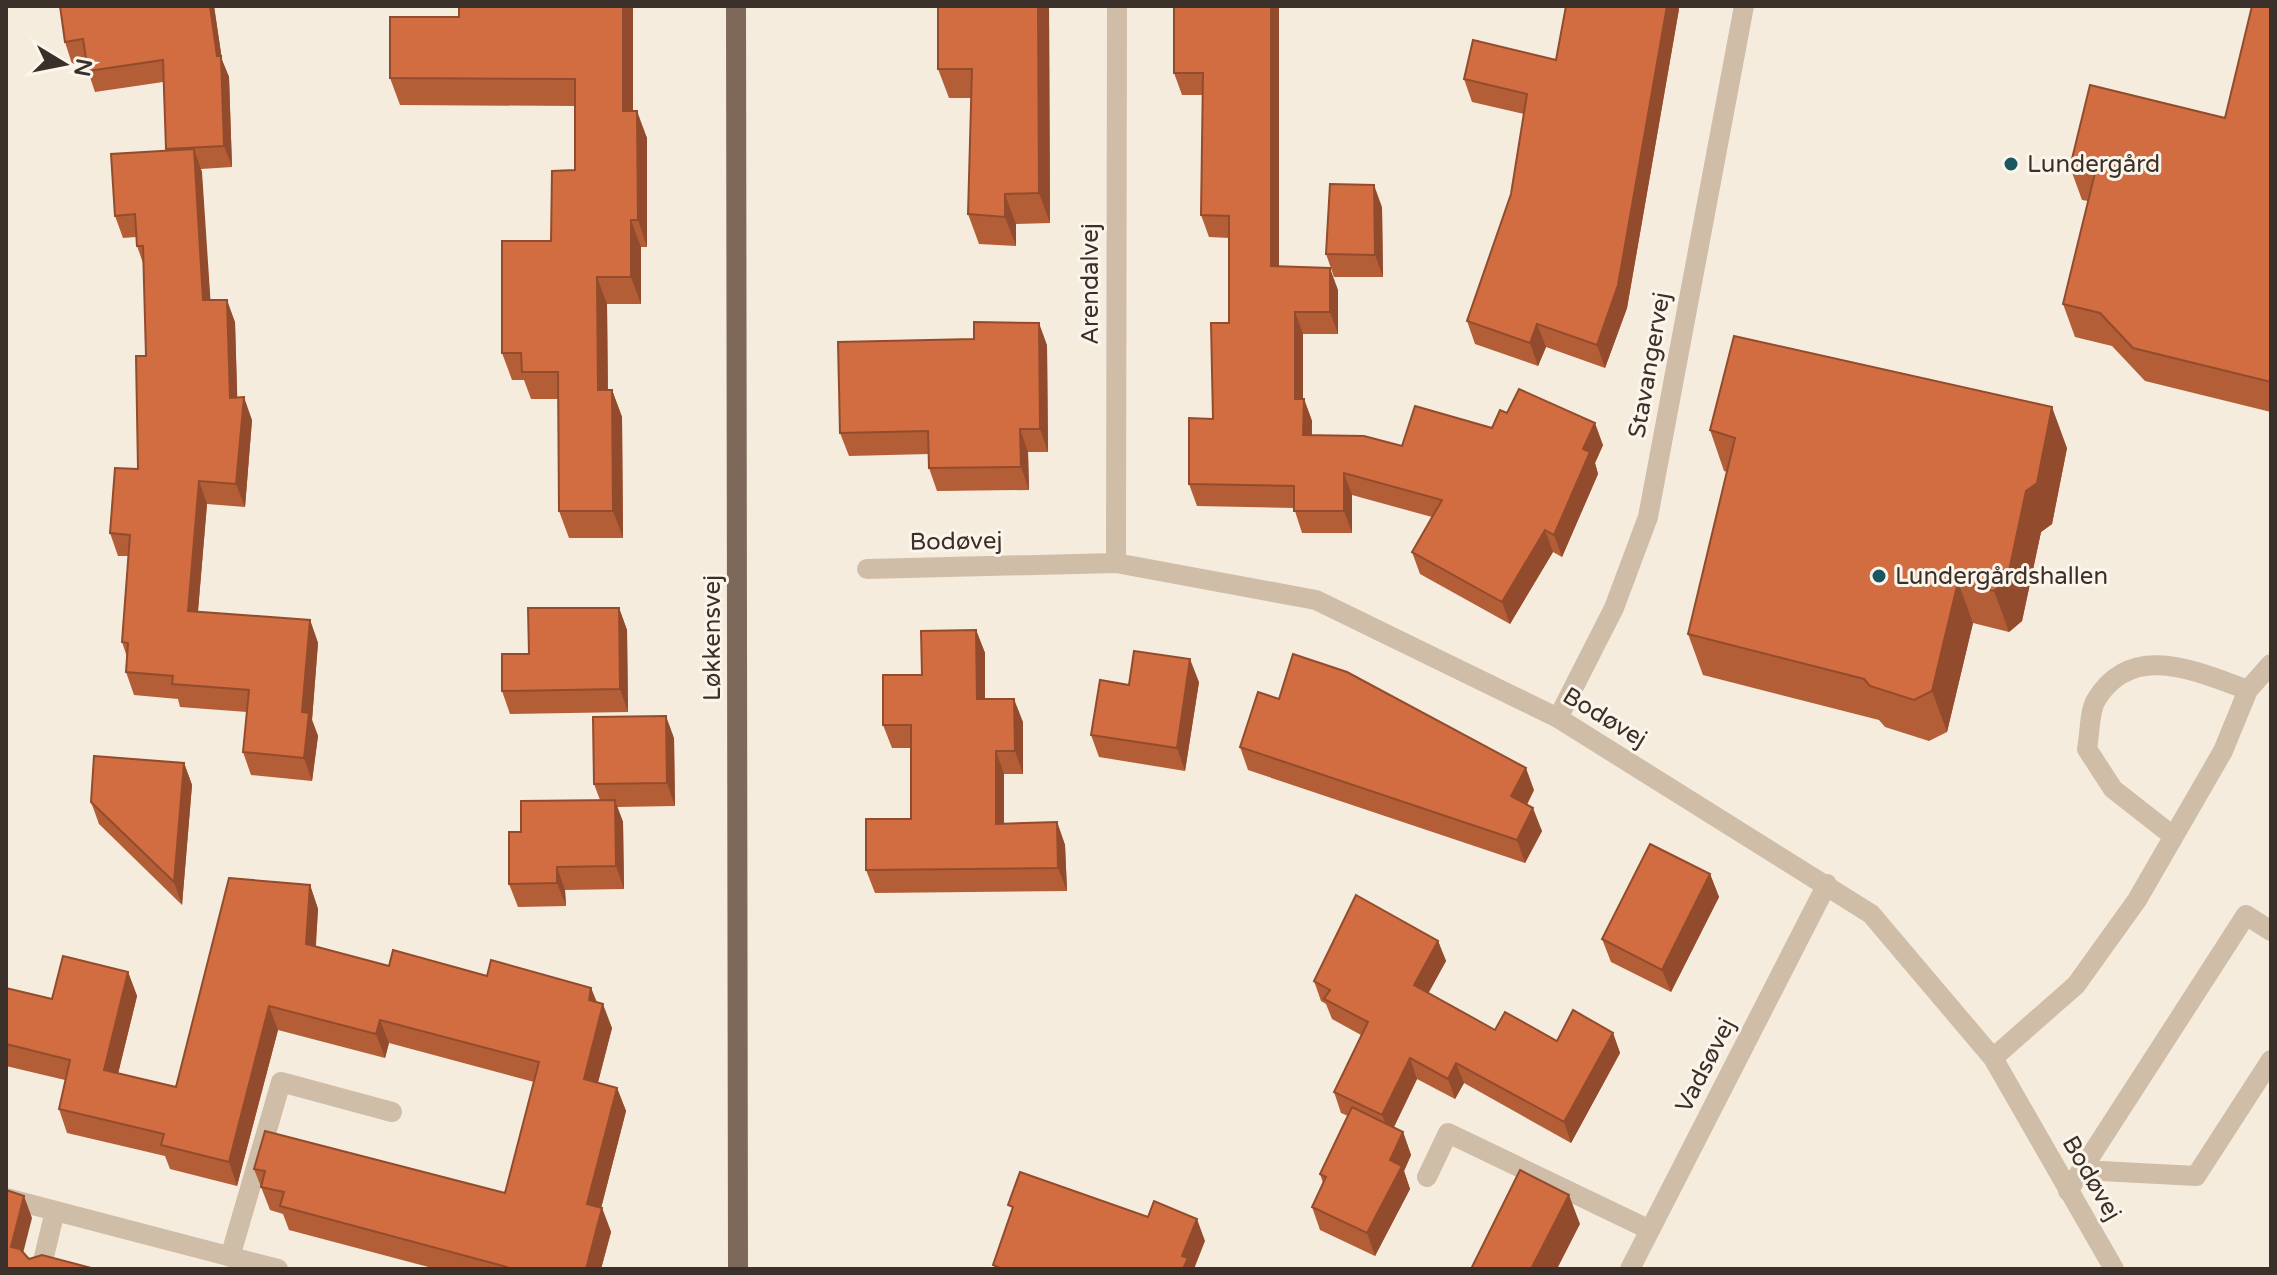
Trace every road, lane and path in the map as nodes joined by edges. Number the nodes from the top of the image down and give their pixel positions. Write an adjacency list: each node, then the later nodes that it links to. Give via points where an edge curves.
1 (736, 6): 24 (main road, Løkkensvej)
2 (1117, 6): 4 (street, Arendalvej)
3 (1744, 6): 8 (street, Stavangervej, via 1648,517 1614,608)
4 (1116, 563): 5 (street, Bodøvej); 8 (street, Bodøvej, via 1316,600)
5 (867, 569)
6 (2271, 664): 7 (street)
7 (2248, 690): 9 (street, via 2223,751); 9 (street, via 2167,664 2129,668 2095,701 2087,749 2113,789)
8 (1558, 718): 10 (street, Bodøvej)
9 (2173, 836): 12 (street, via 2137,900 2076,985)
10 (1827, 884): 12 (street, Bodøvej, via 1871,914); 20 (street, Vadsøvej)
11 (2271, 931): 15 (street, via 2246,915)
12 (1993, 1058): 17 (street, Bodøvej)
13 (2271, 1060): 15 (street, via 2196,1176)
14 (392, 1112): 21 (street, via 281,1082)
15 (2082, 1170): 17 (street)
16 (1427, 1177): 20 (street, via 1448,1133)
17 (2068, 1191): 26 (street, Bodøvej)
18 (6, 1198): 19 (street)
19 (55, 1211): 21 (street); 22 (street)
20 (1650, 1230): 25 (street, Vadsøvej)
21 (230, 1257): 23 (street)
22 (41, 1269)
23 (278, 1269)
24 (738, 1269)
25 (1630, 1269)
26 (2114, 1269)

